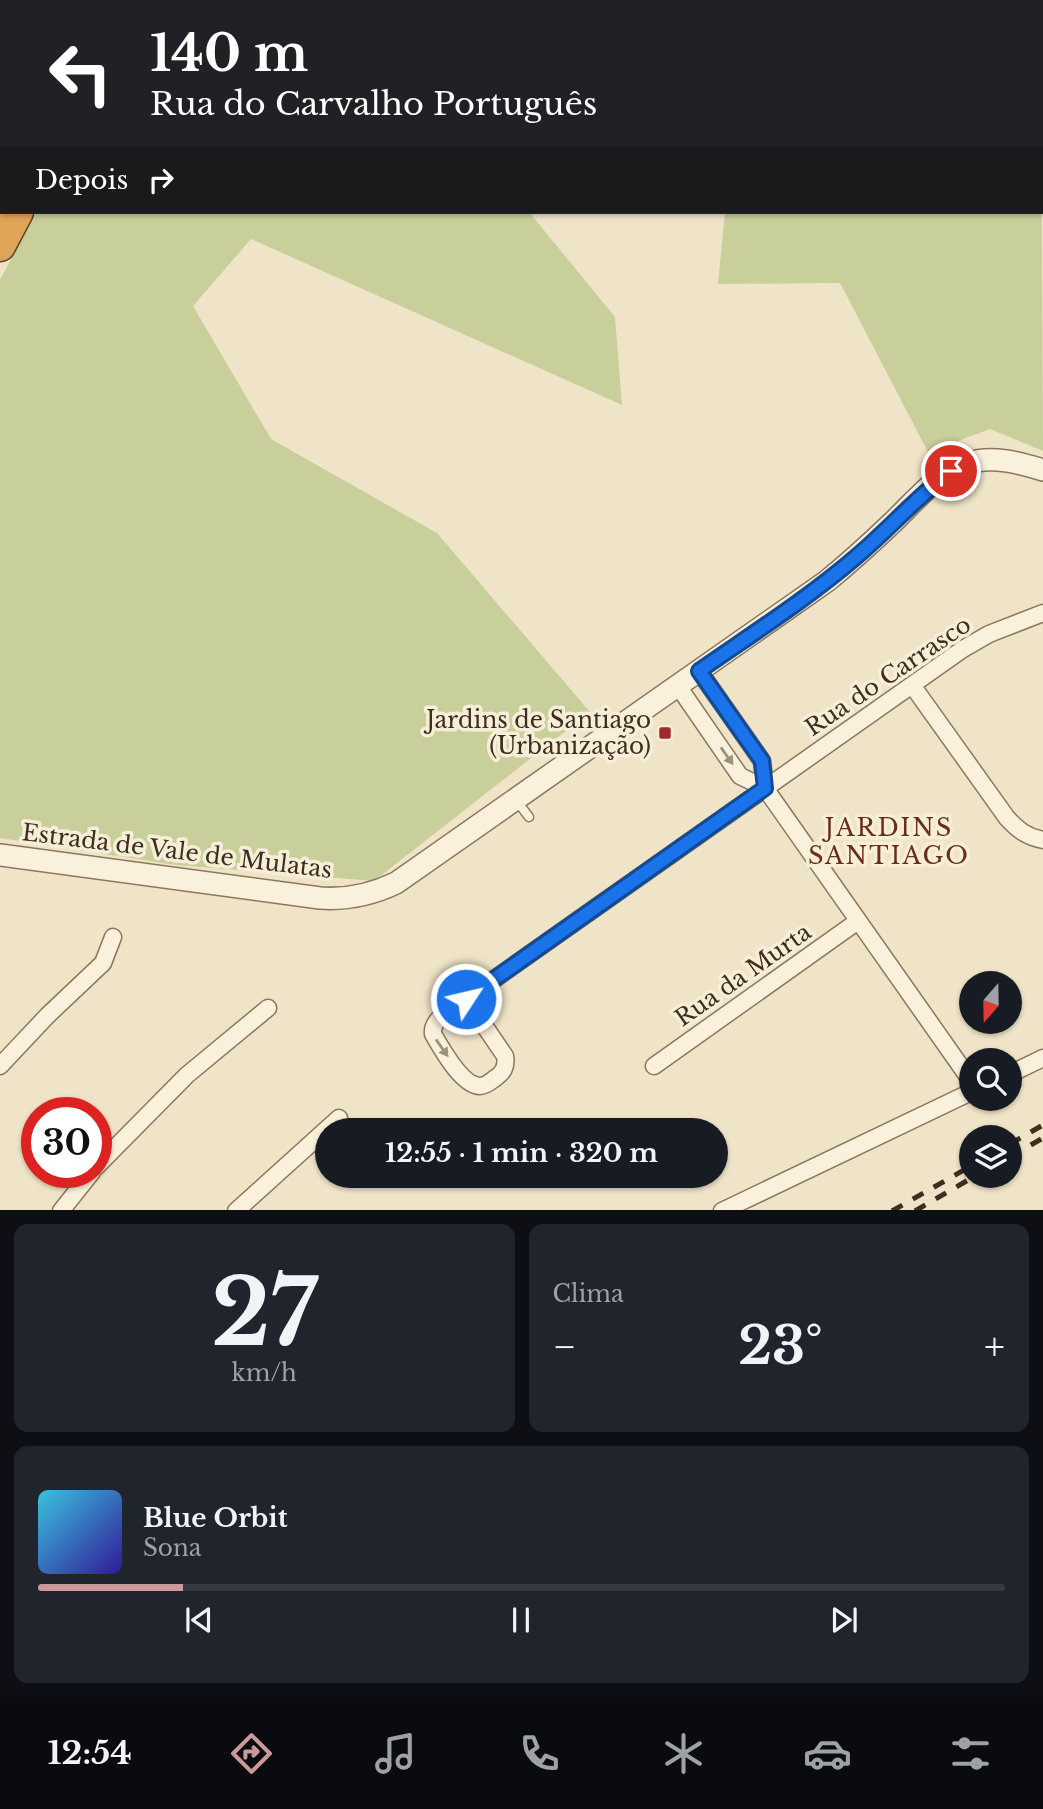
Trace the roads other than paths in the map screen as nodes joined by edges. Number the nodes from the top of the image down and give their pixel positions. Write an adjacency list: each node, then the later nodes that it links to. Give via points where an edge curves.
1 (17, 214): 2 (highway)
2 (0, 246)
3 (1043, 470): 5 (street, Estrada de Vale de Mulatas, via 987,460 951,471 827,581)
4 (1043, 613): 6 (street, Rua do Carrasco, via 989,634)
5 (699, 671): 7 (street, Estrada de Vale de Mulatas); 8 (street)
6 (912, 685): 10 (street, Rua do Carrasco); 13 (street, via 1017,830)
7 (678, 686): 9 (street); 11 (street, Estrada de Vale de Mulatas)
8 (719, 699): 9 (street); 10 (street, via 762,761)
9 (697, 714): 10 (street, one-way to 10, via 740,776)
10 (765, 788): 15 (street); 17 (street, Rua do Carrasco)
11 (515, 800): 12 (lane); 14 (street, Estrada de Vale de Mulatas, via 396,883 357,897 320,898)
12 (529, 817)
13 (1043, 840)
14 (0, 855)
15 (858, 920): 20 (street); 22 (street, Rua da Murta)
16 (113, 937): 21 (street, via 103,963)
17 (466, 999): 17 (street, Rua do Carrasco, one-way to 17, via 436,1021 432,1032 465,1080 484,1085 501,1074 505,1056)
18 (268, 1008): 26 (street, via 187,1075)
19 (1043, 1058): 23 (street)
20 (959, 1064)
21 (0, 1066)
22 (654, 1066)
23 (1022, 1068)
24 (959, 1098): 31 (street)
25 (315, 1141): 28 (street)
26 (112, 1151)
27 (79, 1188): 29 (street)
28 (249, 1204): 30 (street)
29 (61, 1210)
30 (236, 1210)
31 (722, 1210)

